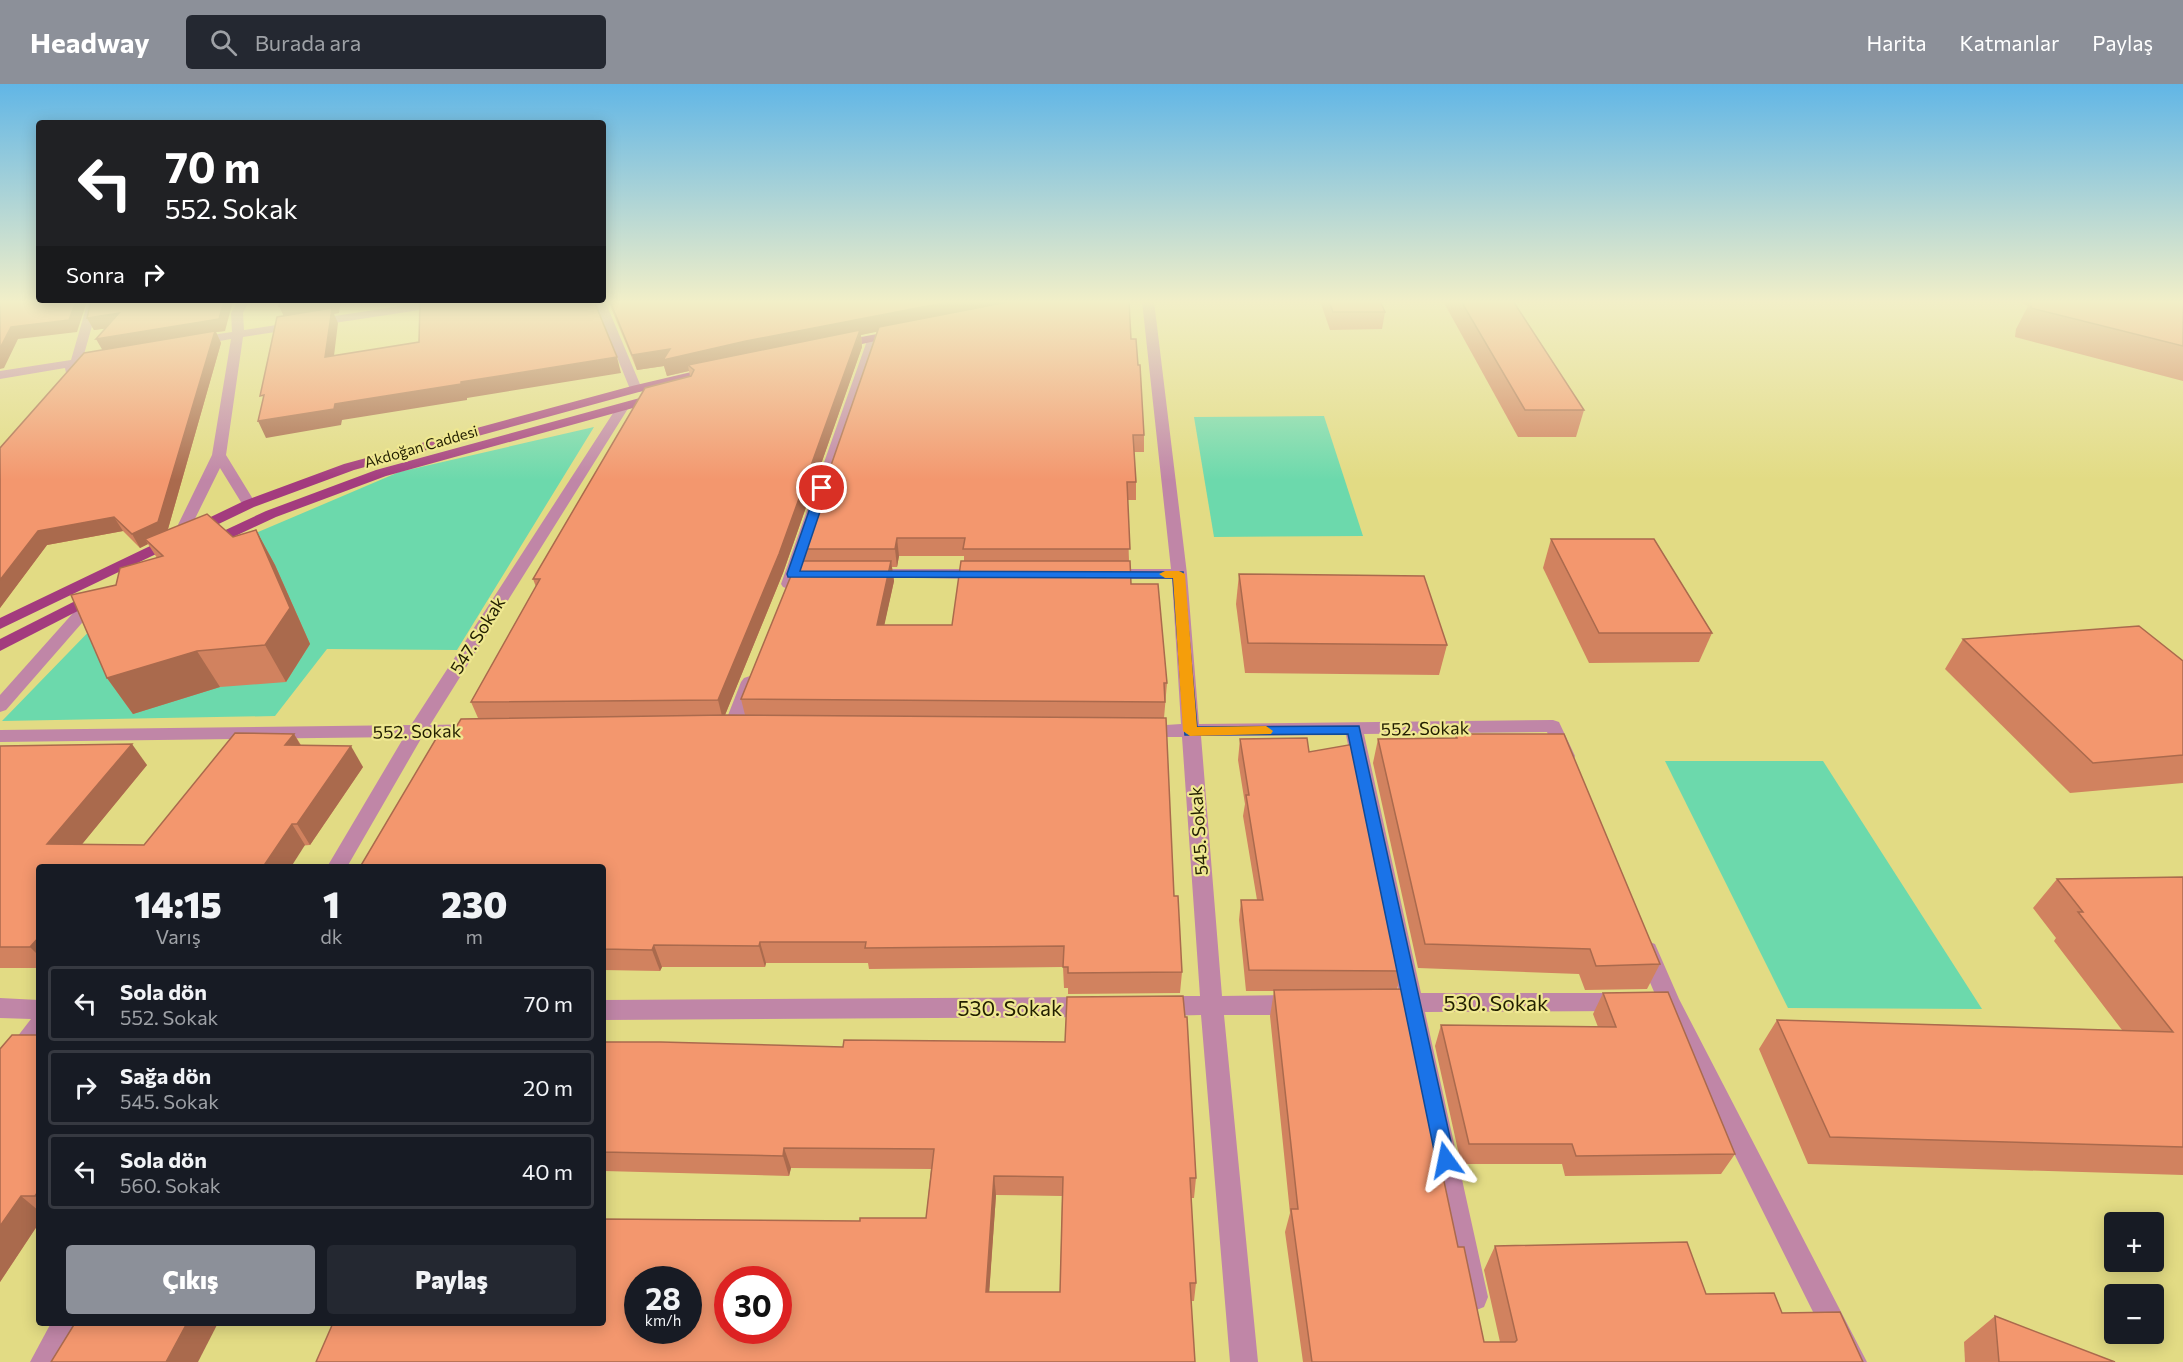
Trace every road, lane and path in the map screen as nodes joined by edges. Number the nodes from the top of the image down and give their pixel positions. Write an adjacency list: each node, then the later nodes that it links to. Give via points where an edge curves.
1 (90, 361): 6 (street)
2 (234, 361): 11 (street)
3 (624, 361): 9 (street)
4 (867, 361): 20 (street, via 798,574)
5 (1155, 361): 18 (street, 545. Sokak)
6 (76, 363): 7 (street); 8 (street)
7 (0, 375)
8 (61, 381)
9 (636, 389): 10 (main road, Akdoğan Caddesi, via 715,376); 12 (main road, Akdoğan Caddesi, via 349,467)
10 (623, 407): 14 (main road, Akdoğan Caddesi, via 381,473 271,514); 29 (street, 547. Sokak)
11 (219, 454): 12 (street); 13 (street)
12 (249, 504): 13 (main road, Akdoğan Caddesi)
13 (179, 537): 21 (main road, Akdoğan Caddesi)
14 (200, 547)
15 (851, 574): 16 (street)
16 (1003, 574)
17 (1085, 574): 18 (street)
18 (1179, 574): 32 (street, 545. Sokak)
19 (104, 592): 22 (main road); 24 (street)
20 (784, 596)
21 (0, 624)
22 (0, 646)
23 (754, 673): 26 (street)
24 (0, 706)
25 (709, 728): 26 (street)
26 (732, 728): 27 (street)
27 (756, 728)
28 (1354, 729): 32 (street, 552. Sokak); 34 (street, 552. Sokak, via 1553,726); 38 (street)
29 (417, 730): 30 (street, 552. Sokak); 33 (street, 552. Sokak); 35 (street, 547. Sokak)
30 (499, 730)
31 (1120, 731): 32 (street, 552. Sokak)
32 (1190, 731): 43 (street, 545. Sokak)
33 (0, 736)
34 (1572, 770)
35 (339, 864)
36 (1641, 935): 37 (street)
37 (1669, 1002): 38 (street, 530. Sokak); 53 (street)
38 (1413, 1003): 40 (street, 530. Sokak); 49 (street)
39 (1318, 1004): 43 (street)
40 (1366, 1004)
41 (1116, 1006): 46 (street, 530. Sokak)
42 (1140, 1006): 43 (street)
43 (1212, 1006): 52 (street, 545. Sokak)
44 (0, 1008): 45 (street)
45 (36, 1010)
46 (606, 1010)
47 (36, 1030): 48 (street)
48 (0, 1077)
49 (1478, 1316)
50 (65, 1326): 51 (street)
51 (44, 1362)
52 (1244, 1362)
53 (1853, 1362)

